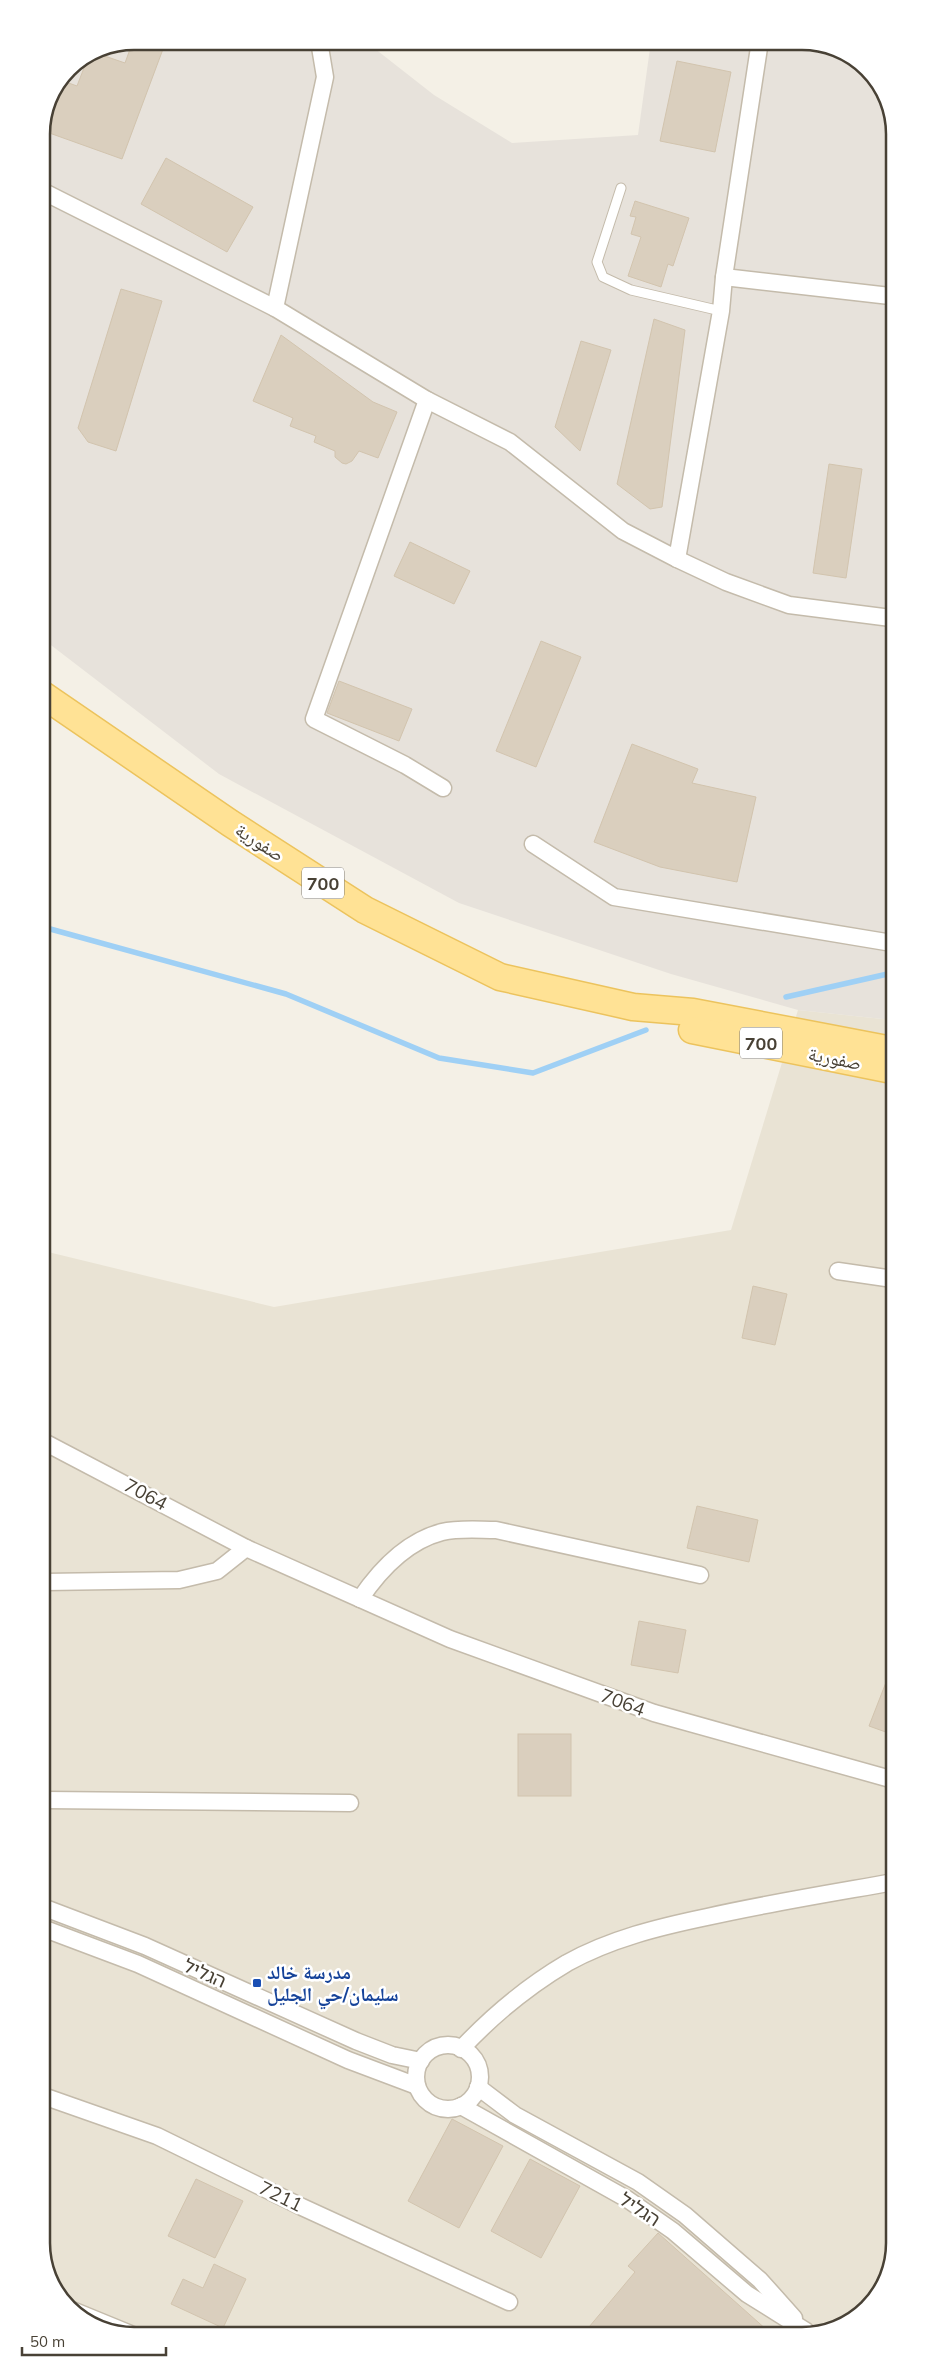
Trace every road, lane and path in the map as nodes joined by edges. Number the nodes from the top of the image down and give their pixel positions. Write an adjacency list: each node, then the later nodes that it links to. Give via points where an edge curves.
1 (321, 50): 7 (street, via 325,77)
2 (759, 50): 5 (street)
3 (621, 188): 8 (lane, via 597,262 603,277 631,290)
4 (50, 195): 7 (street)
5 (724, 277): 6 (street); 8 (street)
6 (886, 296)
7 (275, 308): 9 (street)
8 (721, 311): 10 (street)
9 (427, 400): 10 (street, via 510,442 623,531); 13 (street, via 314,719)
10 (677, 559): 11 (street, via 726,582 789,605)
11 (886, 617)
12 (50, 700): 16 (main road, صفورية / 700, via 230,823 365,910 500,977)
13 (443, 788)
14 (533, 844): 15 (street, via 614,897)
15 (886, 942)
16 (633, 1007): 17 (main road, صفورية / 700, via 693,1012); 18 (main road, صفورية / 700, via 681,1028)
17 (886, 1049)
18 (886, 1069)
19 (838, 1271): 20 (street)
20 (886, 1278)
21 (50, 1445): 22 (street, 7064)
22 (246, 1548): 24 (street, via 217,1571 179,1580); 25 (street, 7064)
23 (700, 1575): 25 (street, via 496,1530 466,1530 442,1532 416,1544 393,1560)
24 (50, 1582)
25 (360, 1599): 26 (street, 7064, via 450,1639 654,1713)
26 (886, 1778)
27 (50, 1800): 28 (street)
28 (350, 1802)
29 (886, 1883): 32 (street, via 750,1907 656,1928 612,1943 568,1963 516,1998)
30 (50, 1910): 33 (street, הגליל, via 146,1946 356,2041 392,2055)
31 (50, 1931): 34 (street, הגליל, via 138,1964 348,2060)
32 (461, 2049): 33 (street, via 445,2045 432,2049); 35 (street, via 476,2062 480,2074)
33 (420, 2061): 34 (street, via 415,2080)
34 (417, 2086): 37 (street, via 427,2102 438,2108)
35 (478, 2088): 37 (street, via 472,2098); 40 (street, הגליל, via 515,2114 638,2182 685,2215 760,2280)
36 (50, 2103): 38 (street, 7211, via 157,2136)
37 (461, 2106): 39 (street, הגליל, via 627,2199 672,2231 747,2294)
38 (509, 2302)
39 (800, 2327)
40 (802, 2327)

